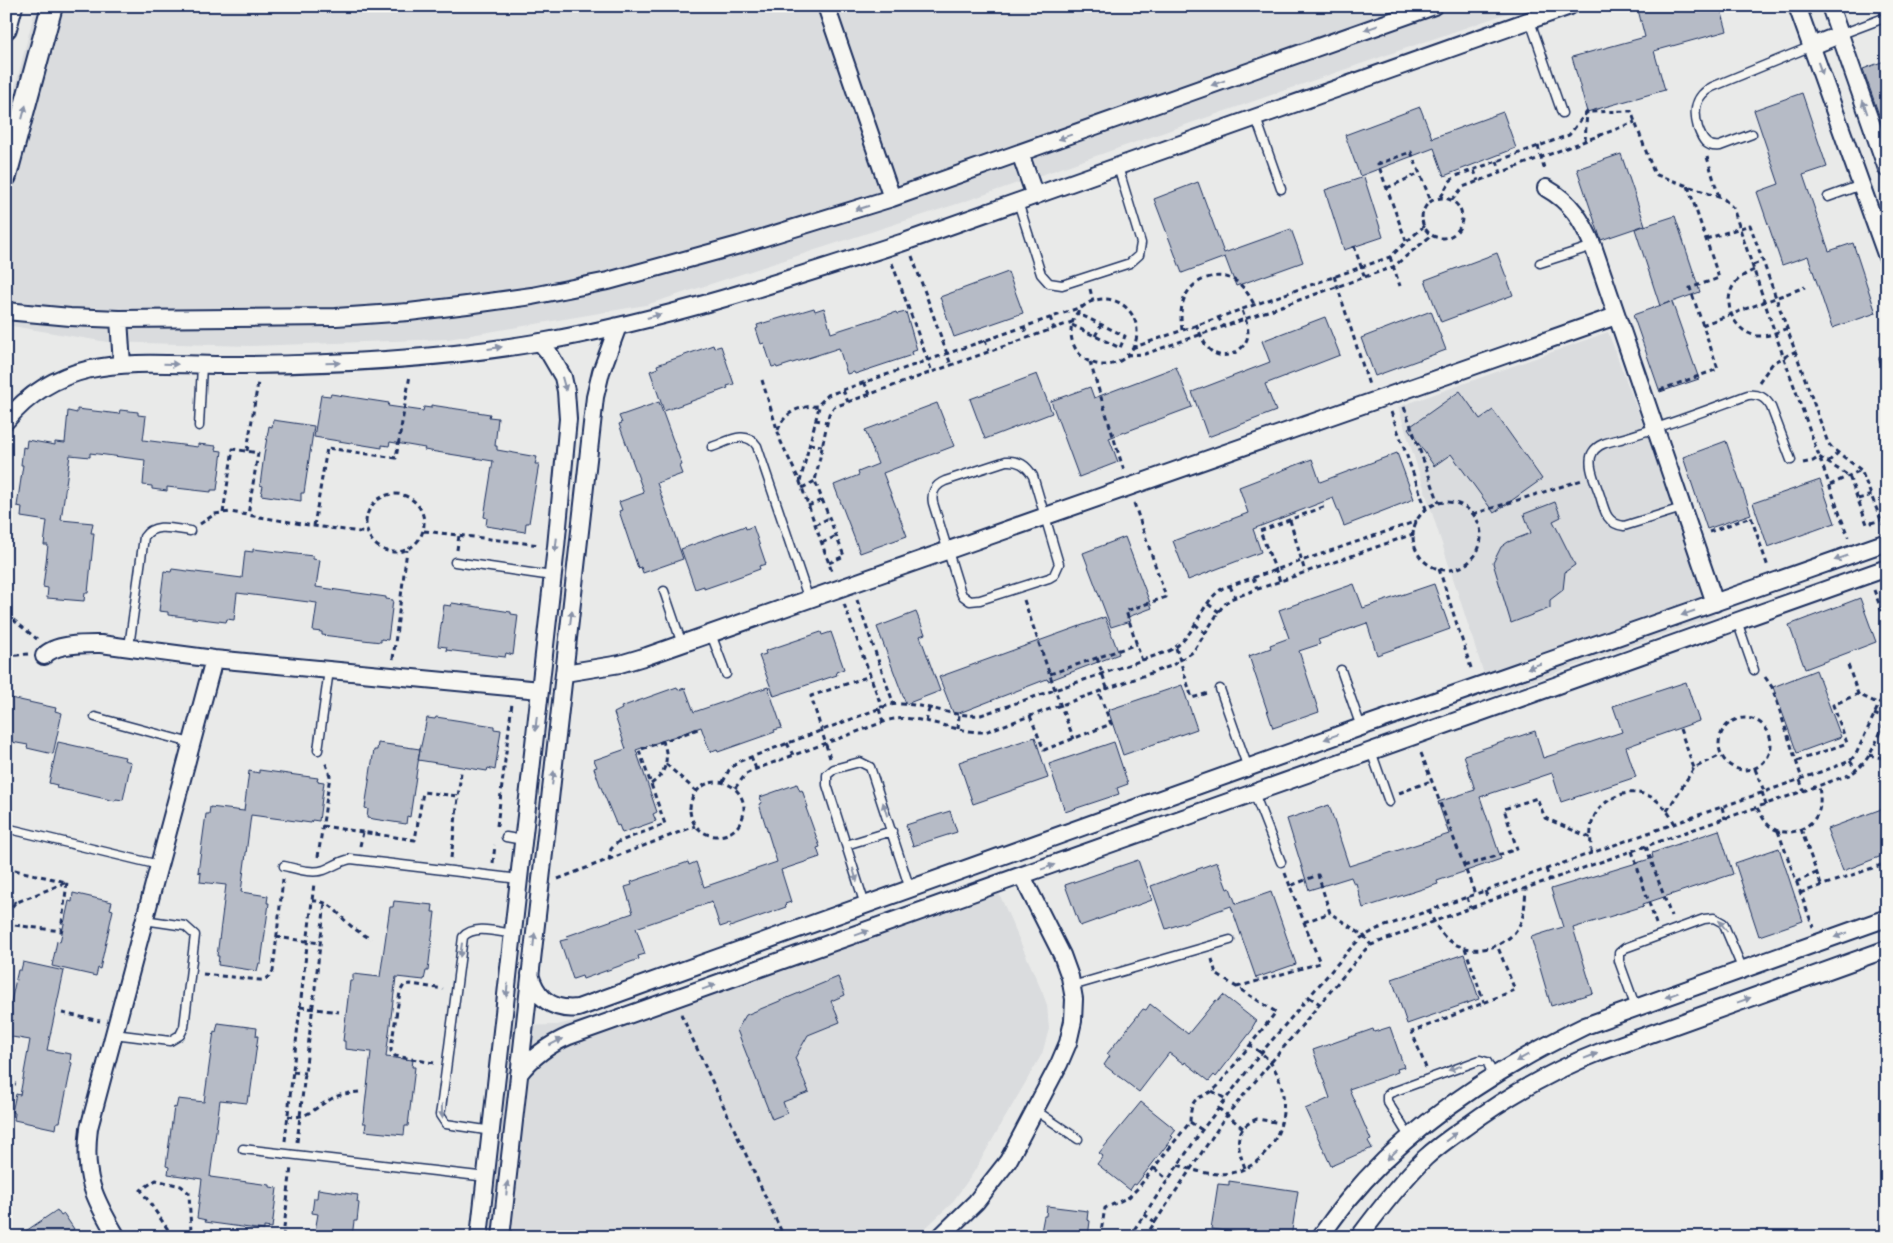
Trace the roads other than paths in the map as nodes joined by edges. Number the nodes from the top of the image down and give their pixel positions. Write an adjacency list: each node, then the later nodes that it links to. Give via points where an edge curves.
1 (12, 6): 10 (street)
2 (52, 6): 19 (street, one-way to 2)
3 (826, 6): 25 (street)
4 (1434, 6): 16 (street, one-way to 16)
5 (1570, 6): 9 (street)
6 (1797, 6): 12 (street)
7 (1830, 6): 11 (street)
8 (1884, 18): 11 (lane)
9 (1530, 21): 13 (lane); 14 (street)
10 (6, 28)
11 (1839, 35): 12 (street); 18 (street, one-way to 11)
12 (1812, 46): 15 (lane, via 1706,90 1698,99 1694,111 1702,140 1706,143 1715,147); 20 (street, one-way to 20)
13 (1562, 113)
14 (1256, 118): 17 (street); 21 (lane)
15 (1752, 134)
16 (1020, 153): 23 (street); 25 (street)
17 (1118, 167): 23 (street); 26 (lane, via 1142,243 1139,255 1130,263 1062,285 1050,283 1041,274)
18 (1887, 169)
19 (6, 176)
20 (1861, 185): 24 (lane); 28 (street)
21 (1281, 189)
22 (1548, 189): 27 (street, via 1576,212)
23 (1035, 196): 26 (street)
24 (1828, 197)
25 (892, 198): 32 (street, one-way to 32, via 730,248 608,281 532,296 409,312 336,317)
26 (1018, 202): 33 (street, one-way to 26, via 887,248)
27 (1594, 246): 29 (lane); 31 (street)
28 (1887, 257)
29 (1540, 263)
30 (6, 312): 32 (street)
31 (1616, 316): 39 (street); 45 (street)
32 (119, 319): 36 (street)
33 (618, 326): 34 (street); 43 (street, via 595,397)
34 (540, 342): 35 (street, one-way to 34, via 338,363 413,358); 42 (street, one-way to 42, via 557,364 566,391 568,419)
35 (202, 364): 36 (street, one-way to 35); 38 (lane)
36 (122, 365): 37 (street, via 97,367 46,384)
37 (6, 421)
38 (199, 426)
39 (1655, 429): 41 (lane, via 1755,394 1771,407); 44 (street); 44 (lane, via 1596,448 1590,458 1607,517 1616,525 1624,526)
40 (712, 447): 53 (lane, via 744,437 750,438 757,446)
41 (1791, 460)
42 (564, 464): 43 (street); 51 (street, one-way to 51)
43 (588, 468): 64 (street, one-way to 43)
44 (1682, 508): 54 (street)
45 (1045, 516): 48 (street); 48 (lane, via 1058,558 1057,570 1049,578 970,601 962,595); 48 (lane, via 1033,476 1019,462 1006,461 945,481 936,487 932,498)
46 (190, 531): 58 (lane, via 156,527 144,537)
47 (1885, 535): 54 (street, one-way to 54, via 1854,554)
48 (948, 551): 53 (street)
49 (455, 562): 51 (lane)
50 (1887, 568): 55 (street)
51 (552, 576): 67 (street)
52 (664, 591): 57 (lane)
53 (809, 600): 56 (street)
54 (1715, 604): 69 (street, one-way to 69)
55 (1737, 621): 63 (lane); 72 (street)
56 (711, 634): 57 (street); 65 (lane)
57 (682, 644): 64 (street, via 620,664)
58 (129, 647): 59 (street, via 87,644); 60 (street)
59 (48, 653)
60 (214, 660): 61 (street); 70 (street)
61 (329, 670): 67 (street); 71 (lane)
62 (1341, 670): 69 (lane)
63 (1754, 670)
64 (564, 673): 94 (street, one-way to 64)
65 (726, 674)
66 (1220, 689): 73 (lane)
67 (540, 690): 79 (street, one-way to 79)
68 (94, 717): 70 (lane)
69 (1362, 727): 73 (street, one-way to 73)
70 (191, 743): 82 (street)
71 (318, 750)
72 (1371, 751): 74 (street); 75 (lane)
73 (1248, 768): 86 (street)
74 (1254, 793): 81 (lane); 84 (street, one-way to 74)
75 (1388, 800)
76 (6, 828): 82 (lane)
77 (892, 831): 80 (lane); 80 (lane, one-way to 80, via 870,767 860,762 834,769 826,780); 86 (lane)
78 (506, 837): 79 (lane)
79 (524, 840): 85 (street)
80 (846, 845): 87 (lane, one-way to 87)
81 (1281, 862)
82 (159, 865): 89 (street)
83 (284, 866): 85 (lane, via 315,872 351,859)
84 (1022, 876): 96 (street, via 1062,956); 100 (street, one-way to 84)
85 (519, 879): 90 (street)
86 (910, 889): 87 (street)
87 (865, 906): 97 (street)
88 (1887, 918): 93 (street, one-way to 93)
89 (144, 920): 101 (street); 101 (lane, via 181,924 192,931 195,940 183,1031 176,1039 165,1041)
90 (513, 934): 105 (street, one-way to 105); 105 (lane, one-way to 105, via 477,930 463,937 440,1115 450,1126)
91 (1230, 940): 96 (lane)
92 (1887, 949): 99 (street, one-way to 92)
93 (1743, 970): 95 (street); 98 (lane, one-way to 98, via 1726,928 1719,920 1704,919 1619,953)
94 (530, 974): 97 (street, via 541,997 561,1008 578,1008); 102 (street)
95 (1703, 984): 98 (street, one-way to 98); 99 (street)
96 (1072, 986): 104 (street, via 1073,1021 1068,1043)
97 (618, 994): 100 (street)
98 (1636, 1008): 103 (street, one-way to 103, via 1547,1044)
99 (1714, 1011): 115 (street, one-way to 99, via 1425,1158 1479,1116 1567,1064)
100 (625, 1017): 102 (street, one-way to 100, via 536,1055 557,1041)
101 (115, 1030): 110 (street, via 86,1150 92,1191)
102 (520, 1074): 112 (street, one-way to 102)
103 (1494, 1076): 106 (street); 106 (lane, one-way to 106, via 1487,1062 1480,1060 1390,1093 1387,1101)
104 (1036, 1110): 107 (lane); 113 (street, via 993,1182)
105 (492, 1131): 109 (street)
106 (1410, 1138): 114 (street, one-way to 114, via 1348,1200)
107 (1078, 1139)
108 (243, 1149): 109 (lane)
109 (487, 1177): 111 (street)
110 (118, 1237)
111 (479, 1237)
112 (501, 1237)
113 (940, 1237)
114 (1320, 1237)
115 (1359, 1237)

